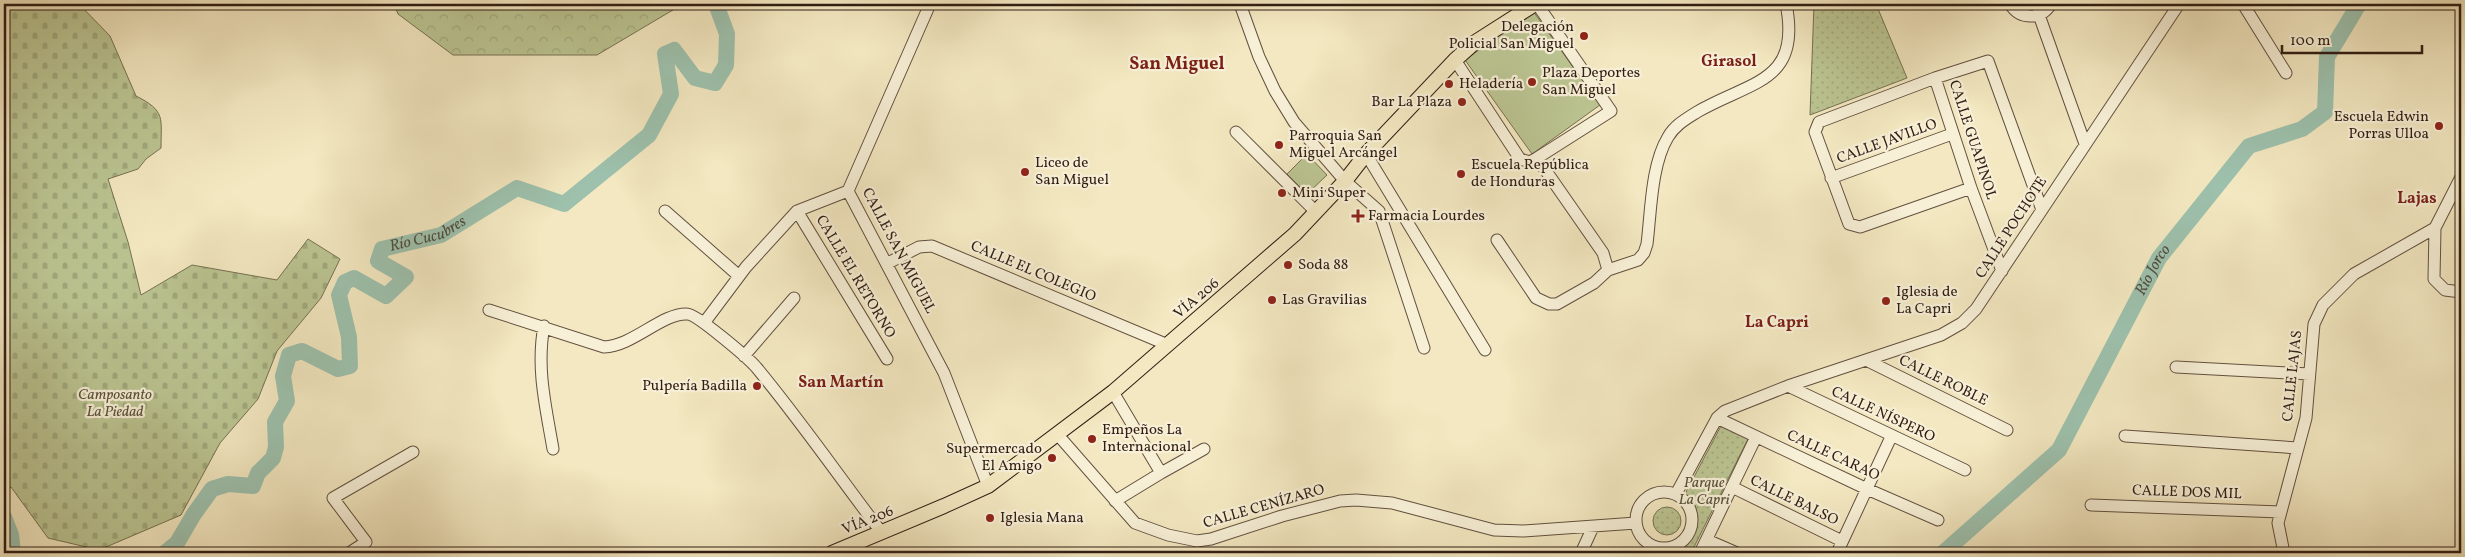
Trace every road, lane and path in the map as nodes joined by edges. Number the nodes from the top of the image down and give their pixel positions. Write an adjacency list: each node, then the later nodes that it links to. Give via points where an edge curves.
1 (930, 4): 22 (street, CALLE SAN MIGUEL)
2 (1240, 4): 20 (street, via 1258,57 1275,91 1294,122)
3 (1536, 4): 10 (main road, VÍA 206, via 1474,43); 17 (street, via 1611,111)
4 (1786, 4): 30 (street, via 1791,28 1778,68 1761,81 1681,122 1668,136 1657,164 1644,253 1638,260)
5 (2010, 4): 9 (street, via 2024,15)
6 (2051, 4): 9 (street)
7 (2179, 4): 15 (street, CALLE POCHOTE)
8 (2243, 4): 11 (street)
9 (2039, 15): 15 (street)
10 (1455, 60): 16 (main road, VÍA 206); 17 (street, via 1520,159 1530,162)
11 (2286, 73)
12 (1935, 78): 14 (street, CALLE GUAPINOL); 19 (street, via 1819,122 1815,132); 23 (street, CALLE GUAPINOL, via 1988,61)
13 (1236, 132): 26 (street)
14 (1952, 134): 19 (street, CALLE JAVILLO); 21 (street, CALLE GUAPINOL)
15 (2085, 144): 23 (street, CALLE POCHOTE)
16 (1366, 154): 20 (main road, VÍA 206); 40 (street)
17 (1537, 158): 30 (street, via 1603,253)
18 (2461, 177): 27 (street)
19 (1832, 178): 21 (street, via 1849,224 1860,227)
20 (1344, 181): 26 (main road, VÍA 206); 39 (street, via 1379,211)
21 (1971, 188): 31 (street, CALLE GUAPINOL)
22 (848, 191): 25 (street); 29 (street, CALLE SAN MIGUEL)
23 (2042, 210): 31 (street, CALLE POCHOTE)
24 (665, 211): 32 (street)
25 (797, 211): 32 (street); 42 (street, CALLE EL RETORNO)
26 (1316, 212): 38 (main road, VÍA 206, via 1259,268)
27 (2435, 228): 33 (street, via 2434,279 2445,290); 45 (street, CALLE LAJAS, via 2354,274 2323,305 2314,324)
28 (1497, 240): 30 (street, via 1541,303 1557,304 1594,283)
29 (888, 263): 38 (street, CALLE EL COLEGIO, via 920,247 932,246); 60 (street, CALLE SAN MIGUEL, via 944,374)
30 (1608, 270)
31 (2002, 271): 43 (street, CALLE POCHOTE, via 1976,309 1962,323 1942,335)
32 (739, 276): 36 (street)
33 (2461, 292)
34 (794, 298): 41 (street)
35 (489, 310): 37 (street)
36 (704, 323): 37 (street, via 689,314 677,315 616,347 604,348); 41 (street)
37 (544, 326): 55 (street, via 540,344 541,385)
38 (1168, 345): 47 (main road, VÍA 206)
39 (1424, 348)
40 (1485, 350)
41 (744, 356): 70 (street)
42 (887, 359)
43 (1866, 360): 46 (street, CALLE POCHOTE); 49 (street, CALLE ROBLE)
44 (2176, 367): 45 (street)
45 (2309, 374): 54 (street, CALLE LAJAS, via 2306,418)
46 (1788, 386): 48 (street, CALLE POCHOTE, via 1733,407); 53 (street, CALLE NÍSPERO)
47 (1113, 392): 50 (main road, VÍA 206); 59 (street)
48 (1717, 418): 51 (street, CALLE CARAO); 63 (street)
49 (2008, 430)
50 (1058, 435): 60 (main road, VÍA 206); 64 (street, CALLE CENÍZARO)
51 (1756, 436): 61 (street); 62 (street, CALLE CARAO)
52 (2125, 436): 54 (street)
53 (1891, 437): 58 (street, CALLE NÍSPERO); 62 (street)
54 (2298, 448): 66 (street, CALLE LAJAS)
55 (554, 449)
56 (1204, 449): 59 (street)
57 (413, 452): 74 (street, via 333,498 366,542)
58 (1965, 470)
59 (1161, 473): 64 (street)
60 (988, 486): 70 (main road, VÍA 206)
61 (1732, 487): 71 (street); 72 (street, CALLE BALSO)
62 (1867, 489): 67 (street, CALLE CARAO); 72 (street)
63 (1676, 494): 68 (street, via 1664,492 1647,497 1636,513); 73 (street, via 1688,505 1691,513 1689,531 1677,544)
64 (1115, 501): 69 (street, CALLE CENÍZARO, via 1135,523 1198,541 1282,516 1356,500 1392,503 1494,530)
65 (2091, 504): 66 (street, CALLE DOS MIL)
66 (2281, 512): 80 (street, CALLE LAJAS, via 2278,523)
67 (1938, 520)
68 (1636, 523): 69 (street, CALLE CENÍZARO); 73 (street)
69 (1593, 528): 76 (street)
70 (882, 533): 75 (main road, VÍA 206)
71 (1707, 540): 77 (street); 78 (street)
72 (1842, 541): 79 (street)
73 (1649, 549)
74 (349, 553)
75 (832, 553)
76 (1581, 553)
77 (1700, 553)
78 (1737, 553)
79 (1837, 553)
80 (2284, 553)

